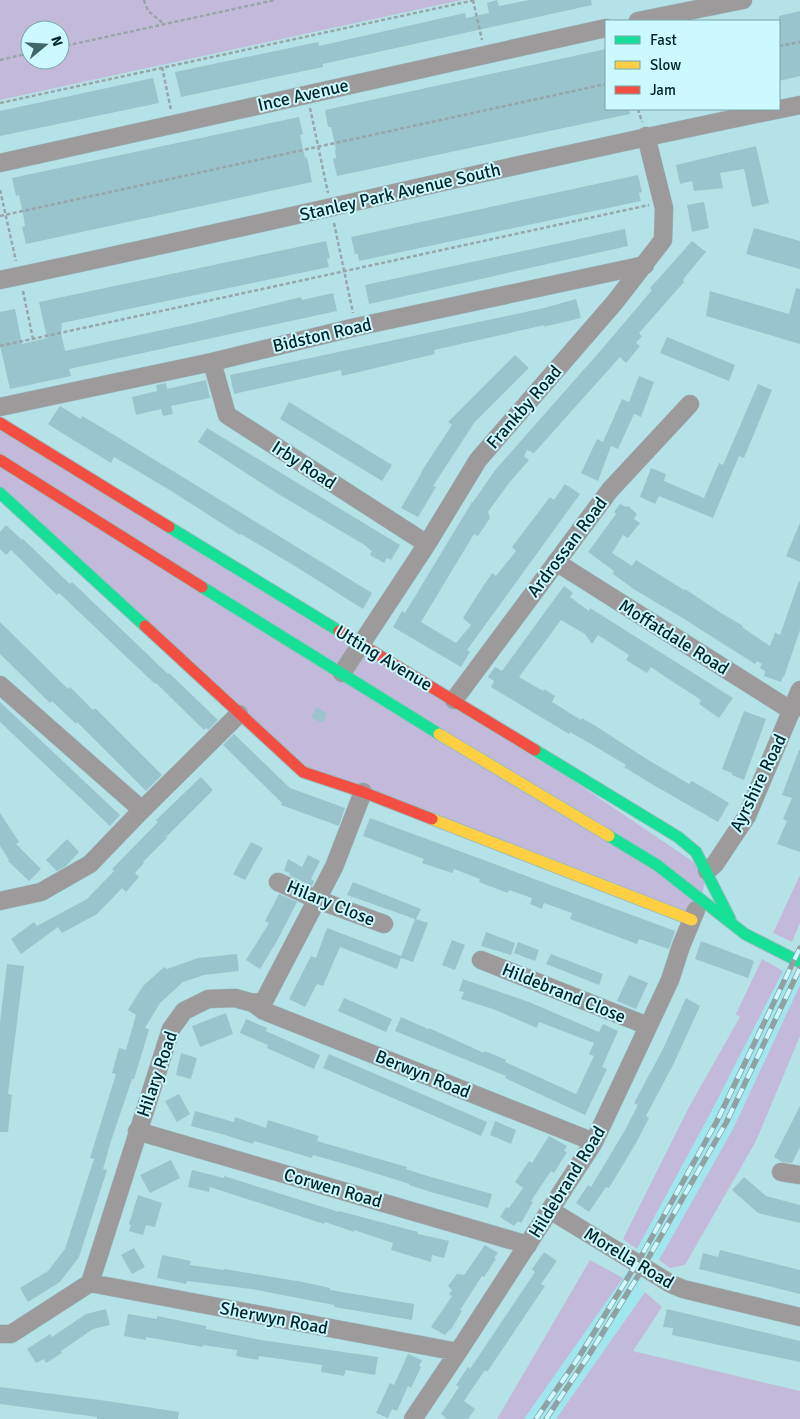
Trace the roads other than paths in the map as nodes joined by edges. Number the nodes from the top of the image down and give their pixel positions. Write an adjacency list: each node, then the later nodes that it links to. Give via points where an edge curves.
1 (743, 0): 2 (street)
2 (643, 20)
3 (605, 28): 8 (street, Ince Avenue)
4 (800, 105): 5 (street, Stanley Park Avenue South)
5 (780, 109)
6 (775, 110): 7 (street, Stanley Park Avenue South)
7 (646, 136): 9 (street, Frankby Road, via 662,202 663,240); 10 (street, Stanley Park Avenue South)
8 (0, 163)
9 (645, 265): 11 (street, Bidston Road, via 356,327); 17 (street, Frankby Road, via 478,460)
10 (0, 280)
11 (212, 362): 13 (street, Bidston Road); 17 (street, Irby Road, via 226,415)
12 (690, 404): 18 (street, Ardrossan Road, via 610,490)
13 (0, 407)
14 (0, 423): 19 (street, Utting Avenue)
15 (0, 460): 20 (street, Utting Avenue)
16 (0, 493): 25 (street)
17 (427, 544): 19 (street, Frankby Road)
18 (556, 562): 23 (street, Ardrossan Road); 24 (street, Moffatdale Road)
19 (361, 644): 20 (street, Frankby Road); 23 (street, Utting Avenue)
20 (342, 673): 32 (street, Utting Avenue, via 657,865)
21 (0, 685): 27 (street)
22 (800, 690): 24 (street, Ayrshire Road)
23 (454, 700): 28 (street, Utting Avenue, via 678,837 696,852)
24 (792, 711): 28 (street, Ayrshire Road, via 747,816)
25 (239, 714): 26 (street, via 303,772); 27 (street)
26 (363, 792): 31 (street); 34 (street)
27 (142, 810): 33 (street, via 90,864 41,892)
28 (707, 871): 30 (street, Utting Avenue)
29 (278, 882): 31 (street, Hilary Close)
30 (714, 888): 32 (street); 36 (street, Utting Avenue)
31 (318, 900): 35 (street, Hilary Close); 39 (street, via 264,1000)
32 (700, 900): 34 (street, Hildebrand Road); 36 (street, Utting Avenue)
33 (0, 901)
34 (692, 920): 40 (street, Hildebrand Road, via 670,980)
35 (384, 924)
36 (733, 925): 38 (street, Utting Avenue, via 764,945)
37 (481, 960): 40 (street, Hildebrand Close)
38 (800, 962)
39 (253, 1003): 41 (street, Hilary Road, via 235,998 208,999 184,1011 171,1029); 42 (street, Berwyn Road, via 264,1011)
40 (648, 1026): 42 (street, Hildebrand Road)
41 (137, 1131): 46 (street, Corwen Road); 47 (street, Hilary Road)
42 (594, 1142): 45 (street, Hildebrand Road)
43 (782, 1172): 44 (street)
44 (800, 1175)
45 (550, 1210): 46 (street, Hildebrand Road); 48 (street, Morella Road, via 683,1289)
46 (528, 1244): 50 (street, Hildebrand Road)
47 (90, 1283): 49 (street, via 11,1334); 50 (street, Sherwyn Road)
48 (800, 1317)
49 (0, 1334)
50 (458, 1352): 51 (street, Hildebrand Road)
51 (413, 1419)

